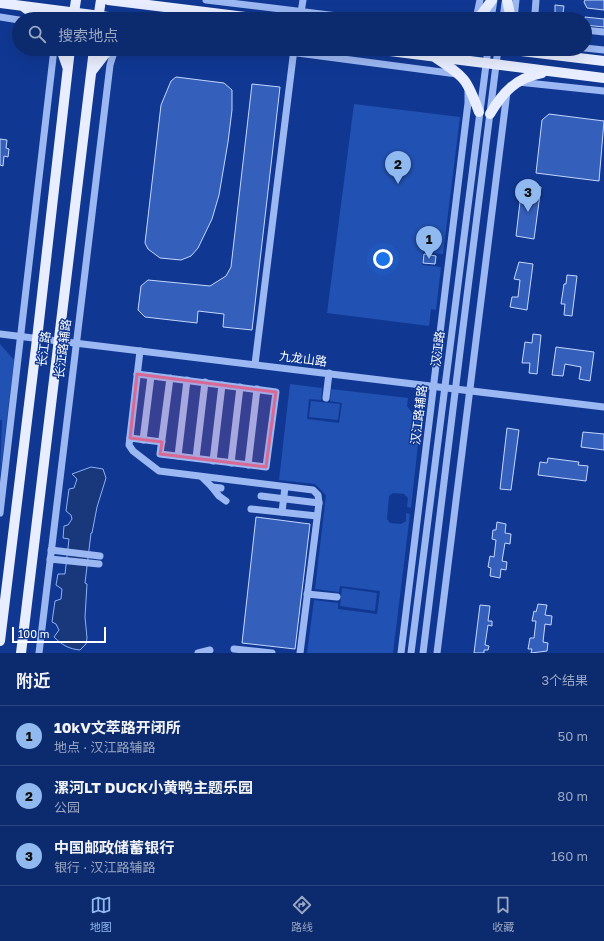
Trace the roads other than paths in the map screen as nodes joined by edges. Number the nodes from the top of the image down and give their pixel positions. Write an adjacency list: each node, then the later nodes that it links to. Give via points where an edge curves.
1 (76, 0): 17 (main road)
2 (101, 0): 18 (main road)
3 (108, 0): 14 (main road)
4 (144, 0): 14 (main road)
5 (206, 0): 20 (street)
6 (303, 0): 21 (street)
7 (480, 0): 22 (street)
8 (493, 0): 23 (main road); 24 (street)
9 (507, 0): 25 (street); 26 (main road)
10 (516, 0): 27 (street)
11 (536, 0): 28 (street)
12 (0, 3): 13 (main road)
13 (24, 6): 15 (main road); 16 (main road)
14 (155, 6): 19 (main road)
15 (32, 12)
16 (54, 12)
17 (74, 12)
18 (99, 12)
19 (204, 12)
20 (281, 12)
21 (301, 12)
22 (478, 12)
23 (483, 12)
24 (492, 12)
25 (504, 12)
26 (510, 12)
27 (515, 12)
28 (535, 12)
29 (0, 17): 30 (street)
30 (12, 19)
31 (592, 31): 32 (street)
32 (604, 32)
33 (592, 49): 34 (street)
34 (604, 50)
35 (53, 56): 61 (street)
36 (64, 56): 50 (main road)
37 (69, 56): 50 (main road, 长江路)
38 (93, 56): 51 (main road, 长江路)
39 (104, 56): 51 (main road)
40 (113, 56): 64 (street, 长江路辅路)
41 (293, 56): 66 (street)
42 (330, 56): 53 (street)
43 (432, 56): 48 (main road); 53 (main road)
44 (487, 56): 48 (street, 汉江路)
45 (497, 56): 49 (street, 汉江路)
46 (553, 56): 47 (main road)
47 (604, 62)
48 (486, 63): 49 (main road); 58 (street, 汉江路)
49 (496, 65): 52 (main road); 59 (street, 汉江路)
50 (68, 67): 62 (main road, 长江路)
51 (92, 71): 63 (main road, 长江路)
52 (550, 72): 54 (main road); 56 (main road, via 534,75)
53 (460, 74): 55 (main road)
54 (604, 78)
55 (468, 84): 58 (main road); 74 (street, 汉江路辅路, via 468,103)
56 (512, 85): 57 (street); 59 (main road); 79 (street, via 503,114)
57 (604, 91)
58 (479, 112): 76 (street, 汉江路)
59 (490, 114): 77 (street, 汉江路)
60 (0, 334): 61 (street, 九龙山路)
61 (22, 337): 62 (street, 九龙山路); 100 (street)
62 (37, 339): 63 (street, 九龙山路); 108 (main road, 长江路)
63 (58, 341): 64 (street, 九龙山路); 111 (main road, 长江路)
64 (75, 343): 65 (street, 九龙山路); 102 (street, 长江路辅路)
65 (140, 351): 66 (street, 九龙山路); 68 (street)
66 (255, 364): 67 (street, 九龙山路)
67 (329, 373): 74 (street, 九龙山路); 80 (street)
68 (138, 374): 69 (street); 82 (street)
69 (151, 376): 70 (street); 83 (street)
70 (170, 378): 71 (street); 84 (street)
71 (187, 380): 72 (street); 85 (street)
72 (205, 382): 73 (street); 86 (street)
73 (222, 385): 75 (street); 87 (street)
74 (434, 386): 76 (street, 九龙山路); 116 (street, 汉江路辅路)
75 (240, 387): 78 (street); 88 (street)
76 (444, 387): 77 (street, 九龙山路); 117 (street, 汉江路)
77 (457, 388): 79 (street, 九龙山路); 118 (street, 汉江路)
78 (257, 389): 89 (street); 89 (street, via 276,392 266,467)
79 (470, 390): 81 (street, 九龙山路); 119 (street)
80 (326, 398)
81 (604, 407)
82 (130, 438): 83 (street); 90 (street, via 129,445 133,452 159,471)
83 (144, 440): 84 (street)
84 (162, 442): 85 (street, via 160,454)
85 (178, 456): 86 (street)
86 (196, 458): 87 (street)
87 (213, 460): 88 (street)
88 (231, 463): 89 (street)
89 (248, 465)
90 (202, 477): 91 (street); 92 (street)
91 (285, 487): 95 (street); 97 (street, via 313,490 318,495)
92 (212, 488): 93 (street); 96 (street)
93 (221, 488)
94 (261, 496): 95 (street)
95 (284, 499): 97 (street); 99 (street)
96 (226, 501)
97 (319, 503): 101 (street)
98 (252, 509): 99 (street)
99 (282, 512): 101 (street)
100 (0, 514)
101 (317, 516): 106 (street)
102 (51, 550): 103 (street); 104 (street, 长江路辅路)
103 (100, 556)
104 (50, 559): 105 (street); 112 (street, 长江路辅路)
105 (99, 564)
106 (308, 594): 107 (street); 115 (street)
107 (337, 597)
108 (0, 641)
109 (234, 649): 114 (street)
110 (210, 650): 113 (street)
111 (21, 653)
112 (39, 653)
113 (198, 653)
114 (267, 653)
115 (300, 653)
116 (401, 653)
117 (411, 653)
118 (423, 653)
119 (438, 653)

